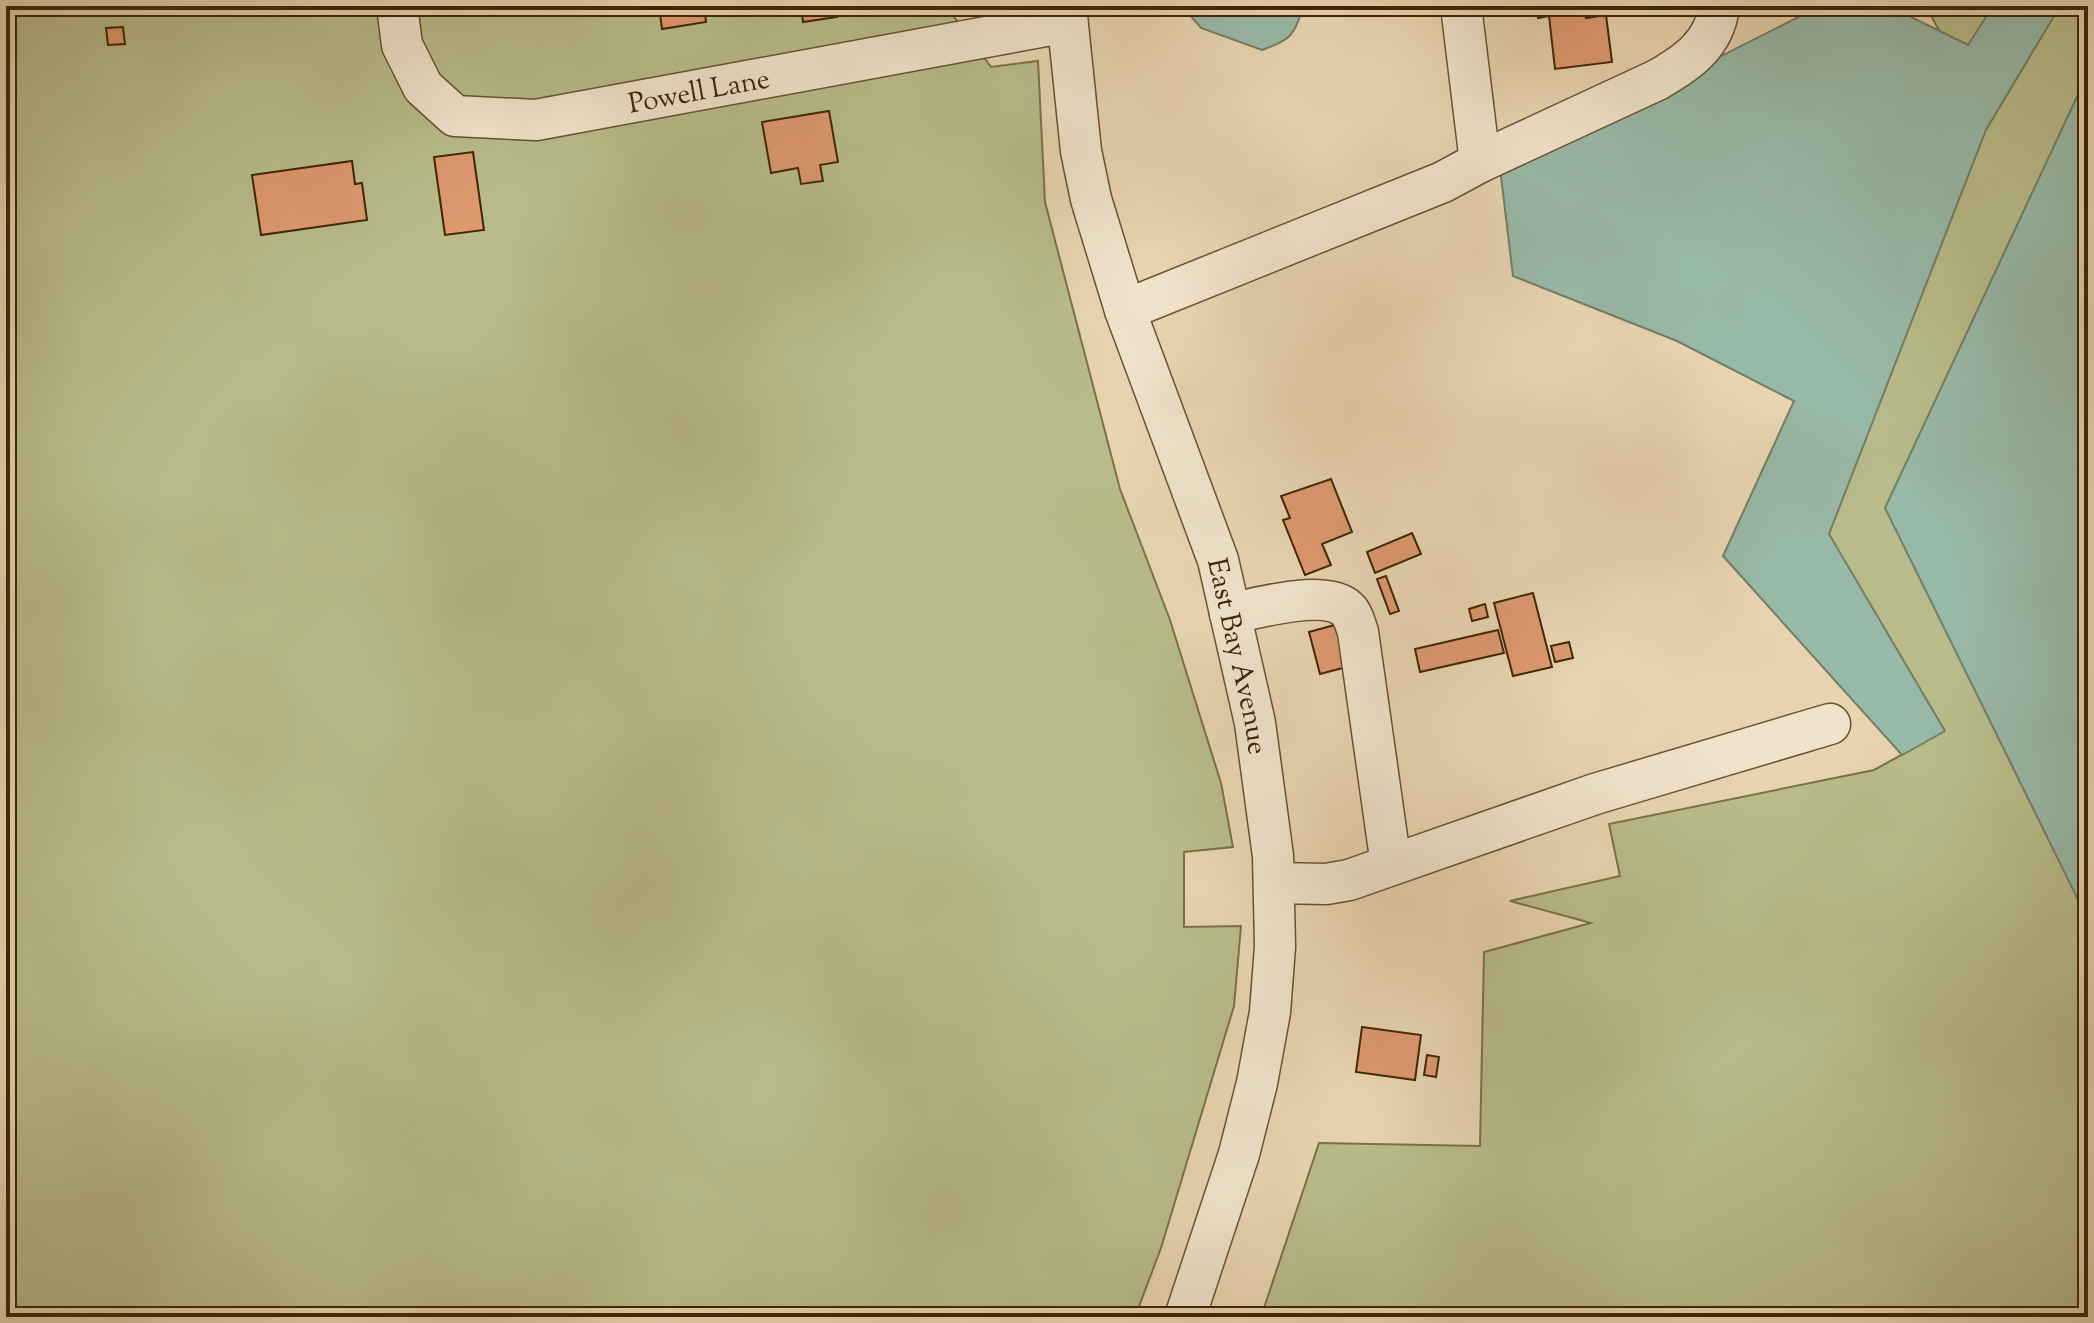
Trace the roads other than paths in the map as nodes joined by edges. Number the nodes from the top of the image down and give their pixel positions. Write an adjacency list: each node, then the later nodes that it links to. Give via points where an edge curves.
1 (397, 6): 4 (street, Powell Lane, via 402,45 423,87 455,116 536,120)
2 (1461, 6): 5 (street)
3 (1719, 6): 5 (street, via 1710,36 1679,68)
4 (1067, 14): 6 (street, East Bay Avenue, via 1081,151)
5 (1480, 162): 6 (street, via 1443,182)
6 (1125, 310): 7 (street, East Bay Avenue, via 1218,560)
7 (1230, 614): 9 (street, via 1314,601 1346,607 1352,616); 10 (street, East Bay Avenue, via 1255,723)
8 (1830, 724): 9 (street, via 1595,794)
9 (1391, 865): 10 (street, via 1326,884)
10 (1274, 883): 11 (street, East Bay Avenue, via 1270,1012 1257,1083)
11 (1185, 1317)

